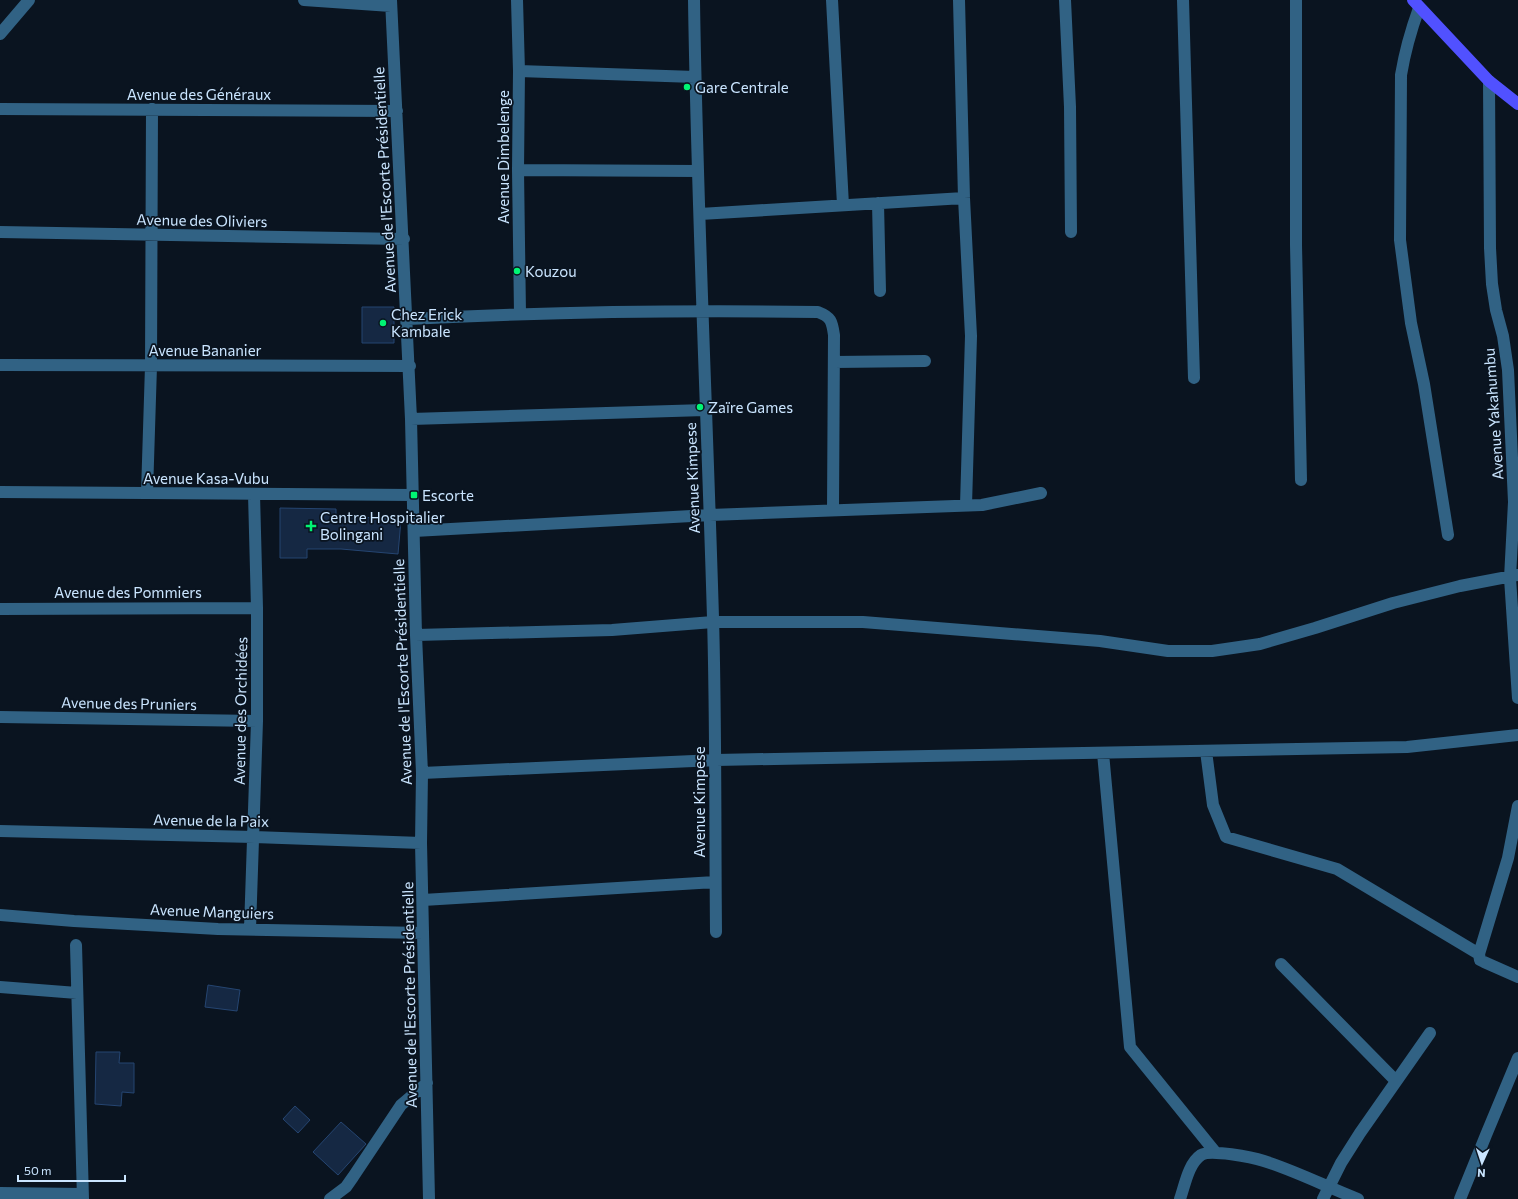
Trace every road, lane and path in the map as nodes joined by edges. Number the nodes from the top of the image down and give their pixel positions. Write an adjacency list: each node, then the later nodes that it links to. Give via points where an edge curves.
1 (29, 0): 12 (street)
2 (304, 0): 10 (street)
3 (517, 0): 13 (street, Avenue Dimbelenge)
4 (694, 0): 14 (street, Avenue Kimpese)
5 (832, 0): 24 (street)
6 (959, 0): 22 (street)
7 (1065, 0): 27 (street, via 1070,107)
8 (1183, 0): 39 (street)
9 (1296, 0): 42 (street, via 1296,245)
10 (391, 3): 19 (street, Avenue de l'Escorte Présidentielle)
11 (1416, 4): 15 (main road); 52 (street, via 1402,75 1400,240 1411,323 1424,384)
12 (0, 34)
13 (519, 71): 14 (street); 20 (street, Avenue Dimbelenge)
14 (695, 77): 21 (street, Avenue Kimpese)
15 (1489, 80): 16 (main road); 53 (street, Avenue Yakahumbu, via 1491,269 1508,370 1514,502)
16 (1518, 104)
17 (0, 109): 18 (street, Avenue des Généraux)
18 (152, 109): 19 (street, Avenue des Généraux); 28 (street)
19 (397, 111): 29 (street, Avenue de l'Escorte Présidentielle)
20 (518, 170): 21 (street); 32 (street, Avenue Dimbelenge)
21 (698, 170): 25 (street, Avenue Kimpese)
22 (964, 198): 23 (street); 48 (street, via 971,336)
23 (878, 203): 24 (street); 30 (street)
24 (843, 205): 25 (street)
25 (700, 214): 31 (street, Avenue Kimpese)
26 (0, 232): 28 (street, Avenue des Oliviers)
27 (1071, 232)
28 (150, 235): 29 (street, Avenue des Oliviers); 37 (street)
29 (404, 239): 33 (street, Avenue de l'Escorte Présidentielle)
30 (880, 291)
31 (703, 310): 32 (street); 35 (street, via 818,312 827,316 832,323); 40 (street, Avenue Kimpese)
32 (520, 314): 33 (street)
33 (407, 319): 38 (street, Avenue de l'Escorte Présidentielle)
34 (925, 361): 35 (street)
35 (834, 362): 49 (street)
36 (0, 365): 37 (street, Avenue Bananier)
37 (151, 366): 38 (street, Avenue Bananier); 44 (street)
38 (410, 366): 41 (street, Avenue de l'Escorte Présidentielle)
39 (1194, 378)
40 (705, 410): 41 (street); 50 (street, Avenue Kimpese)
41 (411, 419): 47 (street, Avenue de l'Escorte Présidentielle)
42 (1301, 480)
43 (0, 492): 44 (street, Avenue Kasa-Vubu)
44 (147, 493): 46 (street, Avenue Kasa-Vubu)
45 (1041, 493): 48 (street, via 982,505)
46 (254, 494): 47 (street, Avenue Kasa-Vubu); 55 (street, Avenue des Orchidées)
47 (412, 495): 51 (street, Avenue de l'Escorte Présidentielle)
48 (966, 505): 49 (street)
49 (833, 509): 50 (street)
50 (710, 515): 51 (street); 56 (street, Avenue Kimpese)
51 (414, 531): 57 (street, Avenue de l'Escorte Présidentielle)
52 (1448, 535)
53 (1514, 577): 56 (street, via 1460,586 1393,603 1260,644 1212,651 1168,652 1100,641 863,622); 58 (street, Avenue Yakahumbu)
54 (0, 608): 55 (street, Avenue des Pommiers)
55 (257, 608): 61 (street, Avenue des Orchidées)
56 (713, 622): 57 (street, via 612,630); 65 (street, Avenue Kimpese)
57 (416, 635): 66 (street, Avenue de l'Escorte Présidentielle)
58 (1516, 650): 59 (street, Avenue Yakahumbu)
59 (1518, 698)
60 (0, 717): 61 (street, Avenue des Pruniers)
61 (257, 721): 69 (street, Avenue des Orchidées)
62 (1518, 735): 63 (street, via 1407,747)
63 (1206, 751): 64 (street); 78 (street, via 1213,805 1226,837 1337,869)
64 (1103, 753): 65 (street); 87 (street, via 1130,1046)
65 (716, 760): 66 (street); 71 (street, Avenue Kimpese)
66 (422, 773): 70 (street, Avenue de l'Escorte Présidentielle)
67 (1518, 806): 78 (street, via 1508,858)
68 (0, 831): 69 (street, Avenue de la Paix)
69 (254, 837): 70 (street, Avenue de la Paix); 74 (street, Avenue des Orchidées)
70 (421, 843): 72 (street, Avenue de l'Escorte Présidentielle)
71 (715, 882): 72 (street); 75 (street, Avenue Kimpese)
72 (423, 900): 76 (street, Avenue de l'Escorte Présidentielle)
73 (0, 915): 74 (street, Avenue Manguiers)
74 (250, 929): 76 (street, Avenue Manguiers)
75 (716, 932)
76 (423, 933): 86 (street, Avenue de l'Escorte Présidentielle)
77 (76, 945): 82 (street)
78 (1480, 957): 80 (street)
79 (1281, 964): 85 (street)
80 (1518, 977)
81 (0, 987): 82 (street)
82 (77, 992): 90 (street)
83 (1430, 1033): 85 (street)
84 (1516, 1066): 96 (street)
85 (1396, 1081): 88 (street, via 1360,1133)
86 (427, 1083): 91 (street, via 401,1106 346,1187); 92 (street, Avenue de l'Escorte Présidentielle)
87 (1216, 1153): 88 (street, via 1264,1161); 93 (street, via 1202,1154 1195,1160)
88 (1328, 1187): 94 (street); 95 (street)
89 (0, 1193): 90 (street)
90 (82, 1196)
91 (330, 1199)
92 (429, 1199)
93 (1180, 1199)
94 (1323, 1199)
95 (1358, 1199)
96 (1460, 1199)

